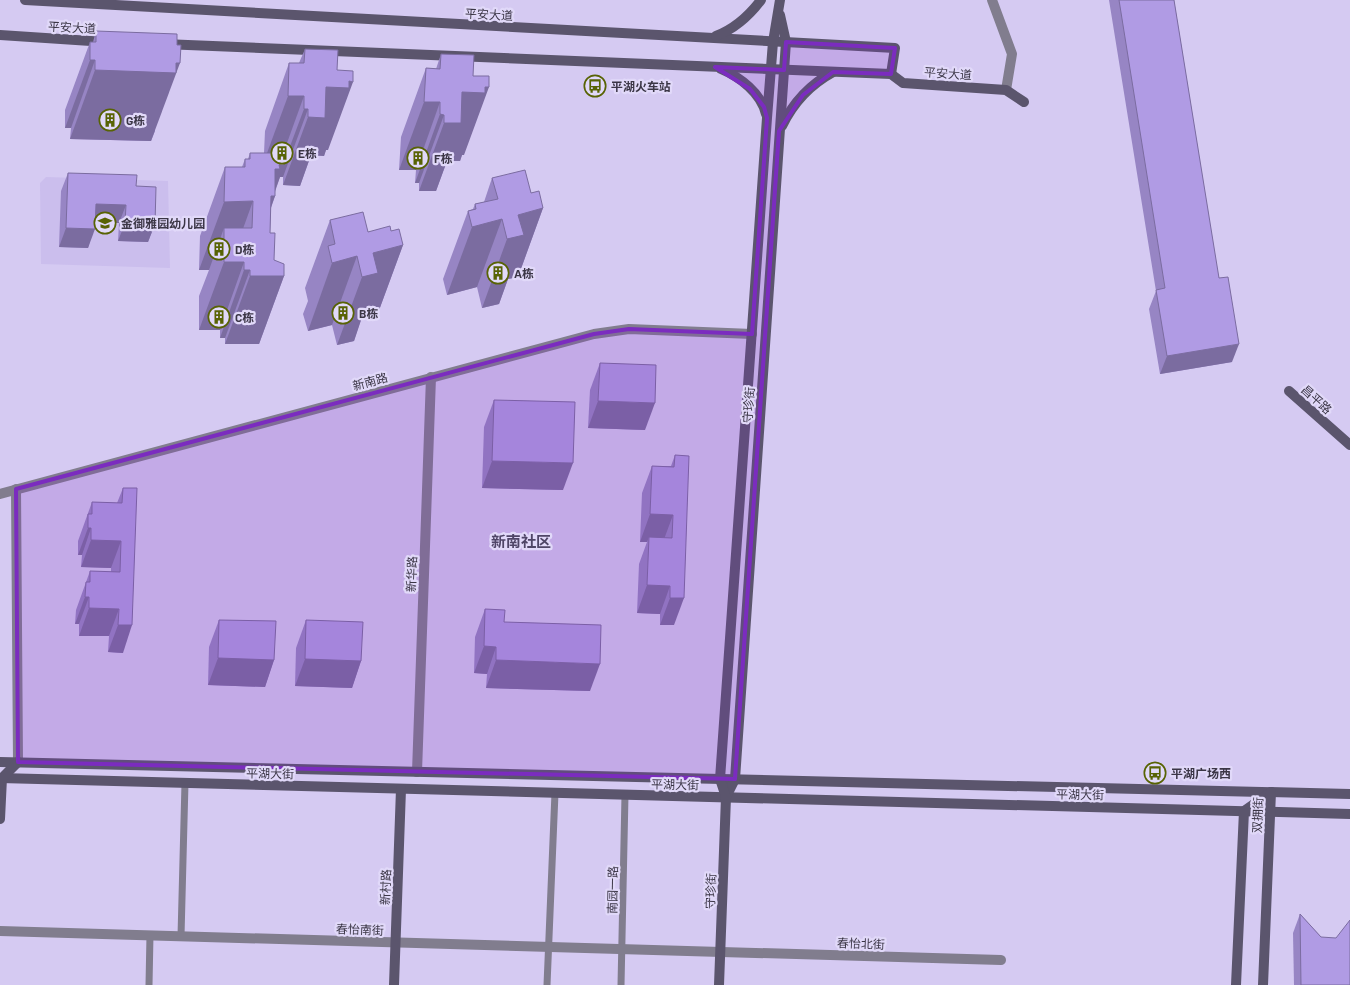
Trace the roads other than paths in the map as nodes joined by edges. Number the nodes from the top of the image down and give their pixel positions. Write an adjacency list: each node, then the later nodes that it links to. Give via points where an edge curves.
1 (25, 0): 7 (street, 平安大道)
2 (761, 0): 7 (street, via 740,23)
3 (780, 0): 5 (street, 守珍街)
4 (992, 0): 17 (street, via 1012,54)
5 (780, 12): 9 (street, 守珍街); 10 (street, 守珍街)
6 (0, 35): 8 (street, 平安大道)
7 (710, 38): 9 (street, 平安大道)
8 (118, 42)
9 (773, 42): 10 (street, 平安大道); 13 (street, 守珍街)
10 (786, 42): 14 (street, 守珍街); 16 (street, 平安大道, via 895,48)
11 (148, 43): 12 (street, 平安大道)
12 (715, 67): 13 (street, 平安大道); 19 (street, via 750,89 764,107)
13 (771, 69): 14 (street, 平安大道); 19 (street, 守珍街)
14 (784, 70): 15 (street, 平安大道); 20 (street, 守珍街)
15 (833, 72): 16 (street, 平安大道); 20 (street, via 803,95)
16 (891, 74): 17 (street, 平安大道, via 903,83)
17 (1006, 90): 18 (street)
18 (1024, 102)
19 (767, 118): 21 (street, 守珍街)
20 (780, 131): 32 (street, 守珍街)
21 (752, 334): 22 (street, 新南路, via 629,329 594,334); 31 (street, 守珍街)
22 (430, 377): 25 (street, 新南路); 29 (street, 新华路)
23 (1290, 391): 24 (street, 昌平路)
24 (1350, 445)
25 (16, 489): 26 (street, 新南路); 28 (street)
26 (0, 494)
27 (0, 762): 28 (street, 平湖大街)
28 (18, 762): 29 (street, 平湖大街); 30 (street)
29 (417, 772): 31 (street, 平湖大街)
30 (1, 778): 33 (street, 平湖大街); 43 (street)
31 (720, 779): 32 (street, 平湖大街); 39 (street, 守珍街)
32 (735, 779): 35 (street, 平湖大街); 39 (street, 守珍街)
33 (185, 783): 34 (street, 平湖大街); 46 (lane)
34 (400, 789): 36 (street, 平湖大街); 47 (street, 新村路)
35 (1271, 792): 37 (street, 平湖大街); 40 (street, 双拥街); 41 (street, 双拥街)
36 (555, 793): 38 (street, 平湖大街); 48 (lane)
37 (1350, 794)
38 (625, 795): 39 (street, 平湖大街); 49 (lane, 南园一路)
39 (726, 797): 40 (street, 平湖大街); 50 (street, 守珍街)
40 (1244, 811): 41 (street, 平湖大街); 57 (street, 双拥街)
41 (1270, 812): 42 (street, 平湖大街); 58 (street, 双拥街)
42 (1350, 814)
43 (0, 819)
44 (0, 931): 45 (street, 春怡南街)
45 (150, 935): 46 (street, 春怡南街); 52 (lane)
46 (181, 936): 47 (street, 春怡南街)
47 (395, 942): 48 (street, 春怡南街); 53 (street, 新村路)
48 (549, 947): 49 (street, 春怡南街); 54 (lane)
49 (622, 949): 50 (street, 春怡南街); 55 (lane, 南园一路)
50 (720, 952): 51 (street, 春怡北街); 56 (street, 守珍街)
51 (1001, 960)
52 (149, 985)
53 (394, 985)
54 (547, 985)
55 (621, 985)
56 (719, 985)
57 (1236, 985)
58 (1263, 985)

